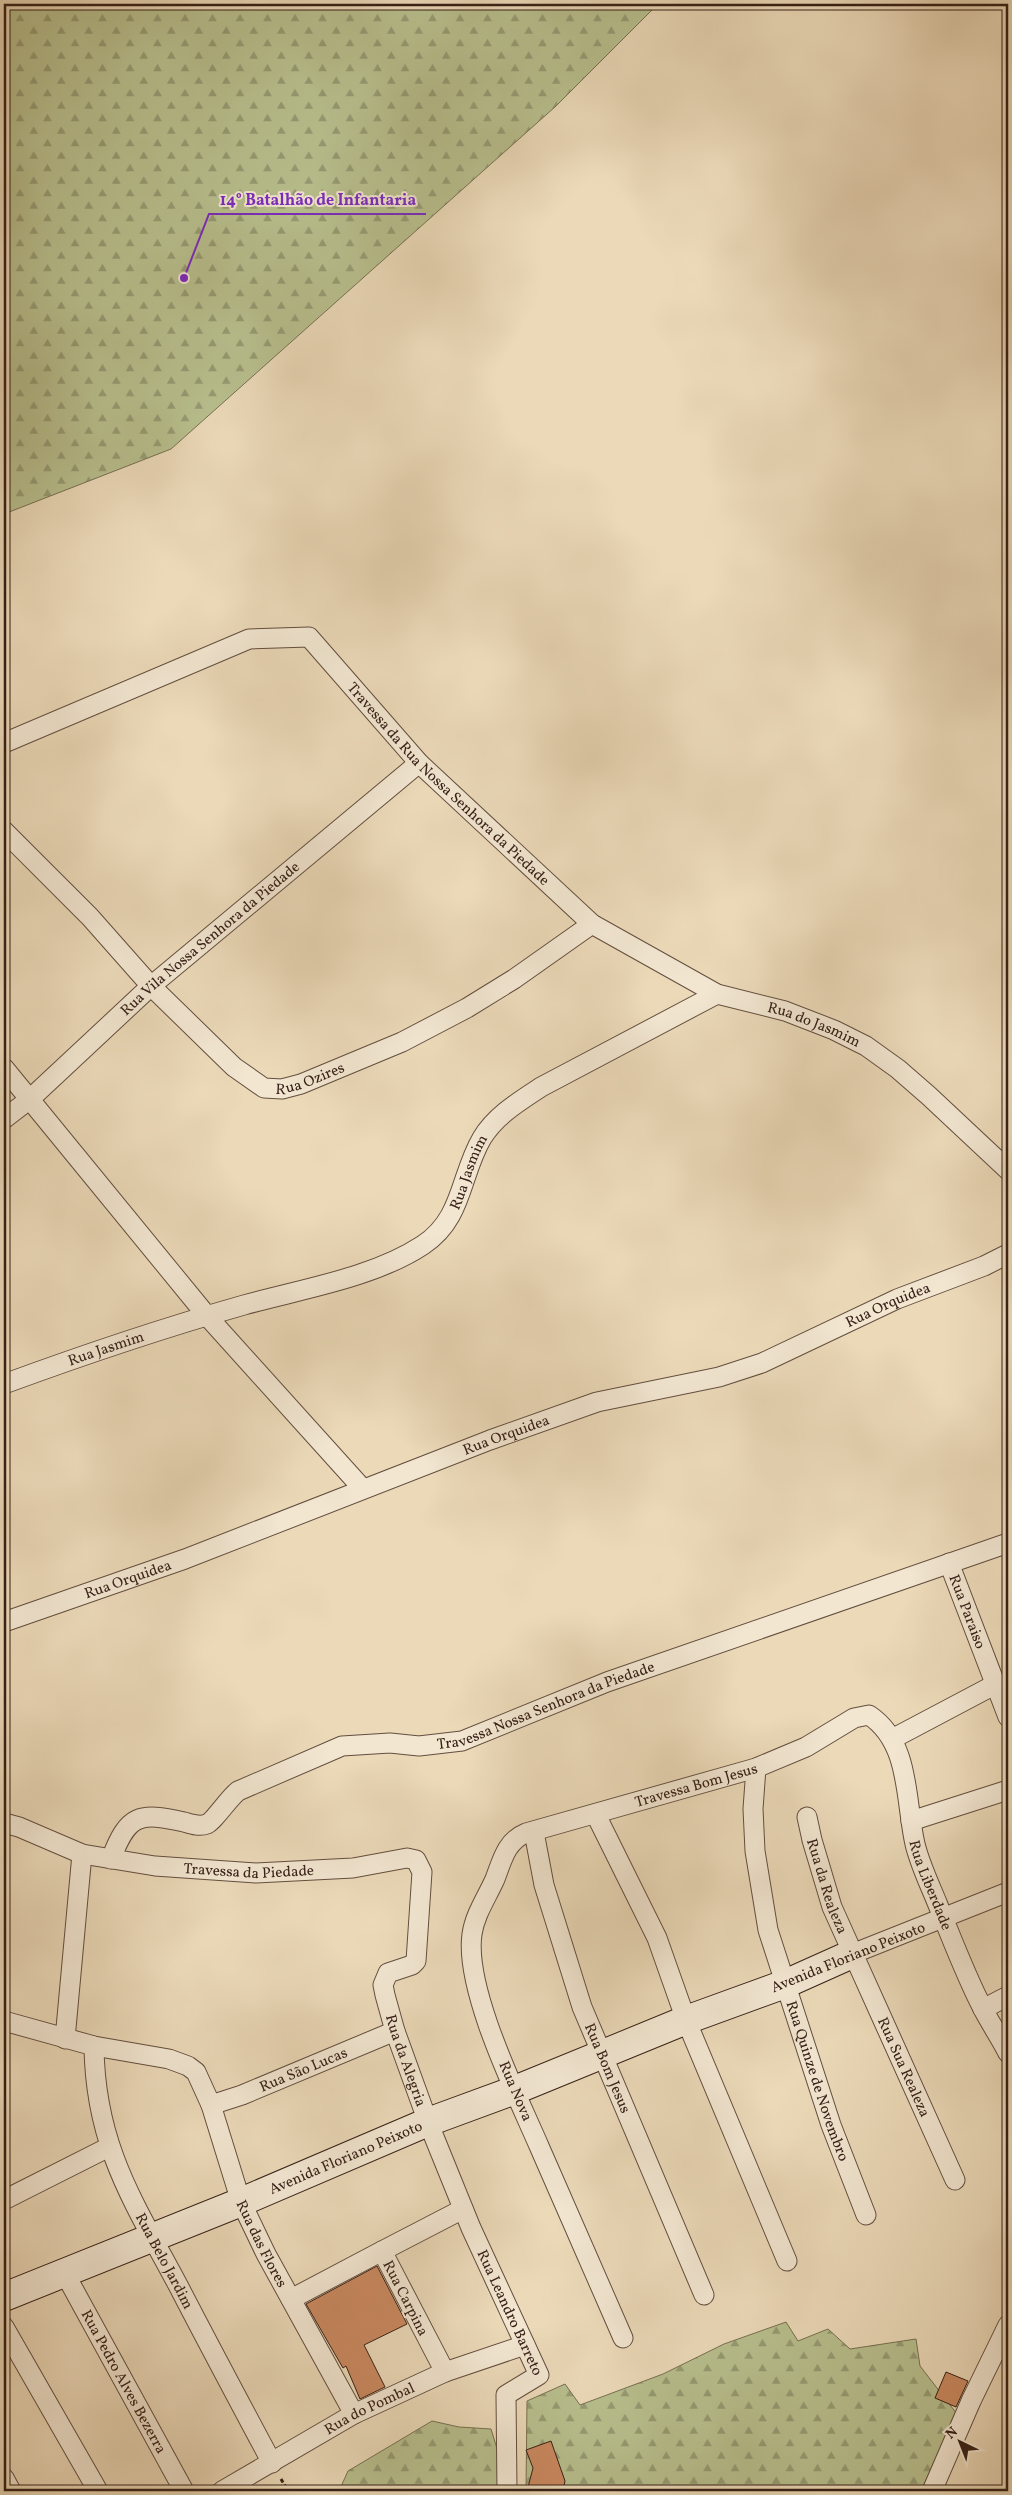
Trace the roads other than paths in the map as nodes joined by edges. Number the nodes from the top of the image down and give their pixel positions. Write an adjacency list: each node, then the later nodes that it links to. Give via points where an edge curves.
1 (4, 743): 2 (street, Travessa da Rua Nossa Senhora da Piedade, via 249,639 309,637)
2 (419, 763): 4 (street, Travessa da Rua Nossa Senhora da Piedade); 5 (street, Rua Vila Nossa Senhora da Piedade)
3 (4, 831): 5 (street, Rua Ozires, via 90,918)
4 (592, 924): 5 (street, Rua Ozires, via 467,1008 330,1074 282,1089 264,1088 234,1067); 6 (street, Rua do Jasmim)
5 (151, 986): 8 (street, Rua Vila Nossa Senhora da Piedade)
6 (718, 994): 10 (street, Rua do Jasmim, via 785,1011 866,1046 923,1090); 12 (street, Rua Jasmim, via 541,1087 508,1110 482,1138 454,1210 435,1236 423,1245 374,1269)
7 (4, 1068): 8 (street)
8 (30, 1099): 9 (street, Rua Vila Nossa Senhora da Piedade); 12 (street)
9 (4, 1119)
10 (1008, 1170)
11 (1008, 1254): 14 (street, Rua Orquidea, via 896,1299 762,1363 719,1377 597,1402)
12 (207, 1316): 13 (street, Rua Jasmim); 14 (street)
13 (4, 1384)
14 (363, 1490): 17 (street, Rua Orquidea, via 185,1559)
15 (1008, 1543): 16 (street, Travessa Nossa Senhora da Piedade)
16 (949, 1563): 18 (street, Rua Paraiso); 31 (street, Travessa Nossa Senhora da Piedade, via 607,1682 462,1741 419,1746 342,1746 238,1791 207,1824 195,1825 162,1817 141,1818 125,1829)
17 (4, 1622)
18 (996, 1684): 20 (street, Rua Paraiso); 21 (street)
19 (869, 1715): 21 (street, Rua Liberdade); 22 (street, Travessa Bom Jesus, via 854,1718 806,1747)
20 (1008, 1717)
21 (892, 1739): 26 (street, Rua Liberdade, via 908,1790)
22 (756, 1768): 24 (street, Travessa Bom Jesus); 36 (street, Rua Quinze de Novembro, via 753,1809 759,1888)
23 (1008, 1790): 26 (street)
24 (596, 1815): 28 (street, Travessa Bom Jesus); 39 (street, via 657,1938)
25 (807, 1817): 34 (street, Rua da Realeza, via 832,1907)
26 (911, 1821): 33 (street, Rua Liberdade, via 915,1846)
27 (4, 1823): 30 (street, Travessa da Piedade, via 19,1826)
28 (534, 1832): 29 (street, Travessa Bom Jesus); 45 (street, Rua Bom Jesus, via 555,1925 582,2007)
29 (514, 1839): 46 (street, Rua Nova, via 476,1917 472,1954 478,1992)
30 (82, 1854): 31 (street, Travessa da Piedade); 42 (street)
31 (112, 1859): 35 (street, Travessa da Piedade, via 155,1866 256,1873 353,1868 407,1858 416,1860 422,1872)
32 (1008, 1892): 33 (street, Avenida Floriano Peixoto)
33 (944, 1919): 34 (street, Avenida Floriano Peixoto); 38 (street, Rua Liberdade)
34 (852, 1954): 36 (street, Avenida Floriano Peixoto); 50 (street, Rua Sua Realeza)
35 (416, 1955): 41 (street, Rua da Alegria, via 414,1963 394,1970 384,1979)
36 (784, 1984): 39 (street, Avenida Floriano Peixoto); 54 (street, Rua Quinze de Novembro, via 831,2125)
37 (1008, 1996): 38 (street)
38 (983, 2009): 44 (street, Rua Liberdade)
39 (686, 2020): 45 (street, Avenida Floriano Peixoto); 57 (street)
40 (4, 2022): 42 (street)
41 (395, 2031): 47 (street, Rua São Lucas, via 273,2083); 48 (street, Rua da Alegria)
42 (65, 2039): 43 (street)
43 (94, 2046): 47 (street, Rua das Flores, via 169,2059 188,2066 196,2072); 49 (street, Rua Belo Jardim, via 94,2078)
44 (1008, 2053)
45 (602, 2054): 46 (street, Avenida Floriano Peixoto); 59 (street, Rua Bom Jesus)
46 (515, 2090): 48 (street, Avenida Floriano Peixoto); 64 (street, Rua Nova)
47 (211, 2105): 52 (street, Rua das Flores)
48 (428, 2122): 52 (street, Avenida Floriano Peixoto); 53 (street, Rua da Alegria)
49 (109, 2147): 51 (street); 55 (street, Rua Belo Jardim)
50 (955, 2180)
51 (4, 2200)
52 (241, 2202): 55 (street, Avenida Floriano Peixoto); 61 (street, Rua das Flores)
53 (463, 2209): 56 (street, Rua Carpina); 65 (street, Rua Leandro Barreto)
54 (866, 2215)
55 (152, 2237): 58 (street, Avenida Floriano Peixoto); 68 (street, Rua Belo Jardim)
56 (382, 2251): 61 (street); 66 (street, Rua Carpina)
57 (787, 2261)
58 (64, 2272): 60 (street, Avenida Floriano Peixoto); 72 (street, Rua Pedro Alves Bezerra)
59 (704, 2295)
60 (4, 2297)
61 (291, 2299): 67 (street, Rua das Flores)
62 (1008, 2325): 75 (street)
63 (4, 2327): 71 (street)
64 (623, 2338)
65 (525, 2345): 66 (street, Rua do Pombal); 74 (street, Rua Leandro Barreto, via 539,2374 506,2394)
66 (445, 2372): 67 (street, Rua do Pombal)
67 (354, 2414): 68 (street, Rua do Pombal)
68 (272, 2463): 73 (street, Rua do Pombal)
69 (4, 2478): 70 (street)
70 (11, 2491)
71 (98, 2491)
72 (184, 2491)
73 (222, 2491)
74 (507, 2491)
75 (932, 2491)

